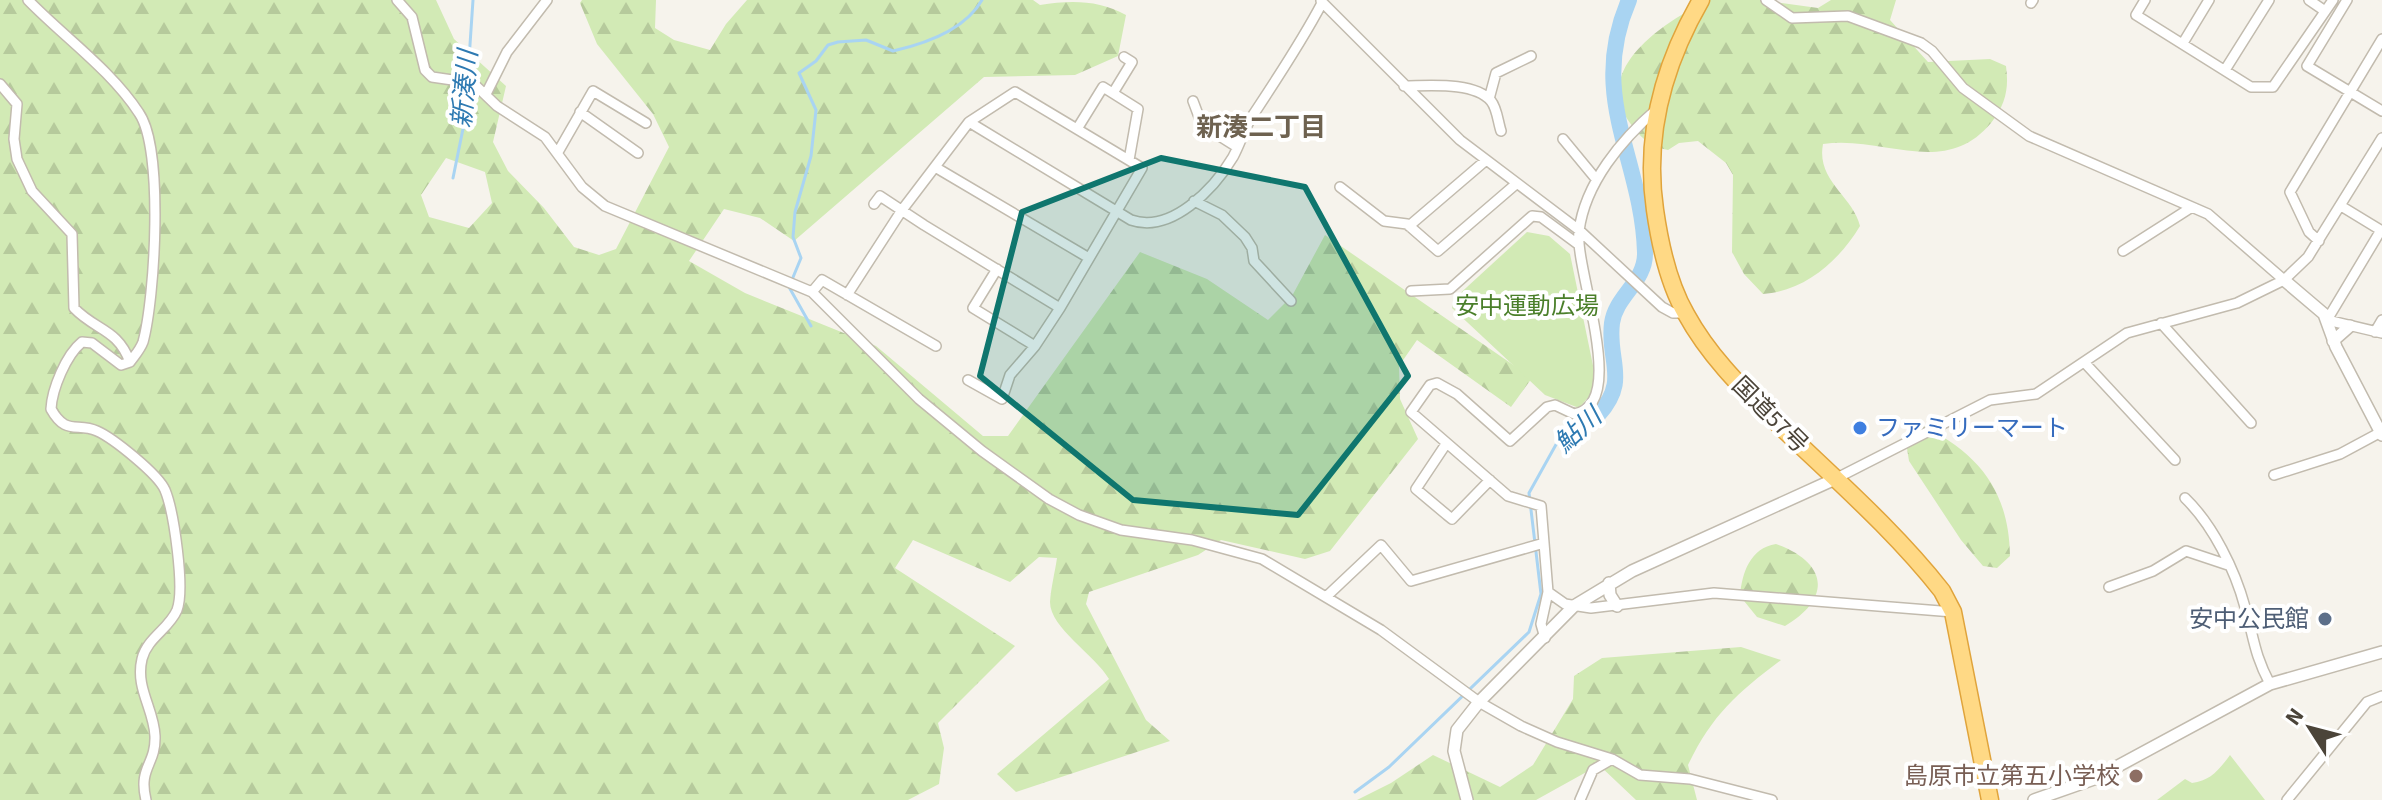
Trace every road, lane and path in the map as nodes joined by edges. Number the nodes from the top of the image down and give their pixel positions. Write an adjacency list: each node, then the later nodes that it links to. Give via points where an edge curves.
1 (28, 0): 73 (street, via 126,97 149,130 154,179 151,285 143,341)
2 (397, 0): 23 (street, via 412,17 425,70 443,81 469,83)
3 (547, 0): 23 (street, via 507,52)
4 (1701, 0): 26 (highway, 国道57号, via 1675,51)
5 (1766, 0): 47 (street, via 1792,18 1848,16 1908,36 1932,51 1963,88 2029,136)
6 (2145, 0): 15 (street, via 2136,15)
7 (2209, 0): 15 (street)
8 (2269, 0): 18 (street)
9 (2309, 0): 13 (street)
10 (2333, 0): 13 (street)
11 (2347, 0): 21 (street, via 2307,66)
12 (1321, 2): 20 (street); 35 (street)
13 (2325, 11): 18 (street, via 2273,87 2251,87)
14 (2382, 39): 21 (street)
15 (2183, 43): 18 (street)
16 (1531, 56): 24 (street, via 1496,73)
17 (1124, 57): 22 (street, via 1132,62)
18 (2225, 70)
19 (0, 84): 73 (street, via 17,104 17,159 32,191 72,234 74,308 114,335)
20 (1404, 86): 24 (street, via 1469,90); 39 (street)
21 (2350, 92): 27 (street); 53 (street, via 2290,192 2309,232)
22 (1113, 93): 31 (street, via 1103,87); 38 (street, via 1138,109)
23 (486, 94): 36 (street)
24 (1489, 99): 32 (street)
25 (1193, 101): 35 (street, via 1202,125)
26 (1657, 109): 41 (street); 64 (highway, 国道57号, via 1653,196 1664,257)
27 (2382, 111)
28 (580, 112): 30 (street, via 596,91); 36 (street); 37 (street)
29 (969, 122): 31 (street, via 1015,92); 40 (street); 49 (street)
30 (646, 123)
31 (1077, 129): 38 (street)
32 (1501, 131)
33 (2382, 138): 46 (street)
34 (1563, 139): 41 (street)
35 (1237, 147): 44 (street, via 1215,182)
36 (558, 152): 60 (street, via 582,187 605,206)
37 (638, 153)
38 (1129, 160): 49 (street, via 1142,168)
39 (1485, 161): 42 (street); 50 (street)
40 (935, 167): 48 (street); 56 (street)
41 (1596, 179): 51 (street)
42 (1516, 184): 50 (street, via 1440,250); 51 (street)
43 (1340, 187): 50 (street, via 1384,221)
44 (1194, 201): 49 (street, via 1153,224); 62 (street, via 1222,215 1245,237 1254,261)
45 (874, 204): 48 (street, via 880,196)
46 (2341, 206): 52 (street); 53 (street)
47 (2192, 207): 55 (street); 58 (street, via 2220,224)
48 (902, 210): 57 (street); 61 (street)
49 (1115, 212): 56 (street)
50 (1409, 226)
51 (1579, 230): 54 (street); 64 (street, via 1667,312)
52 (2381, 230): 65 (street)
53 (2319, 241): 58 (street)
54 (1579, 245): 59 (street, via 1532,216 1450,289); 78 (street, via 1601,371 1594,400 1579,414 1547,407 1510,441 1457,394 1433,383 1411,413)
55 (2123, 251)
56 (1089, 258): 63 (street)
57 (997, 269): 63 (street); 72 (street, via 968,306)
58 (2284, 280): 65 (street); 67 (street, via 2237,303)
59 (1411, 291)
60 (812, 292): 61 (street, via 822,280); 89 (street, via 919,399 1049,499 1121,530 1192,540 1262,559)
61 (847, 295): 71 (street)
62 (1291, 301)
63 (1060, 308): 72 (street)
64 (1685, 313): 81 (highway, 国道57号, via 1734,381)
65 (2327, 320): 68 (street); 70 (street)
66 (2382, 320): 69 (street)
67 (2161, 323): 74 (street, via 2127,333); 76 (street)
68 (2350, 326): 69 (street); 70 (street)
69 (2378, 332)
70 (2333, 341): 77 (street)
71 (936, 346)
72 (1035, 346): 75 (street, via 1010,375 1002,399)
73 (130, 362): 100 (street, via 121,365 92,343 82,342 73,349 51,409 65,425 100,432 150,468 170,506 180,595 171,619 143,655 139,674 155,733 154,751 142,775)
74 (2084, 362): 79 (street); 81 (street, via 2036,394 1990,400)
75 (968, 380)
76 (2251, 423)
77 (2382, 434): 80 (street)
78 (1446, 444): 82 (street); 82 (street, via 1416,489 1447,515 1452,519)
79 (2175, 460)
80 (2274, 475)
81 (1835, 479): 86 (street); 92 (highway, 国道57号, via 1929,575)
82 (1490, 480): 84 (street, via 1511,498 1541,506)
83 (2185, 498): 85 (street, via 2209,527)
84 (1539, 544): 88 (street); 89 (street, via 1411,581 1381,545)
85 (2228, 565): 87 (street, via 2186,551 2153,571); 95 (street, via 2245,606 2253,648)
86 (1609, 583): 90 (street); 91 (street)
87 (2109, 587)
88 (1548, 592): 90 (street); 93 (street, via 1541,624)
89 (1327, 596): 97 (street)
90 (1574, 606): 91 (street); 93 (street)
91 (1617, 606): 92 (street, via 1714,593)
92 (1953, 612): 104 (highway, 国道57号)
93 (1545, 638): 97 (street)
94 (2382, 652): 95 (street)
95 (2270, 684): 105 (street, via 2094,779)
96 (2382, 696): 106 (street, via 2367,702)
97 (1476, 699): 98 (street, via 1557,742); 101 (street, via 1455,738)
98 (1612, 759): 99 (street, via 1640,775 1690,779); 102 (street, via 1593,770)
99 (1752, 799): 103 (street)
100 (146, 800)
101 (1467, 800)
102 (1580, 800)
103 (1772, 800)
104 (1990, 800)
105 (2034, 800)
106 (2287, 800)

